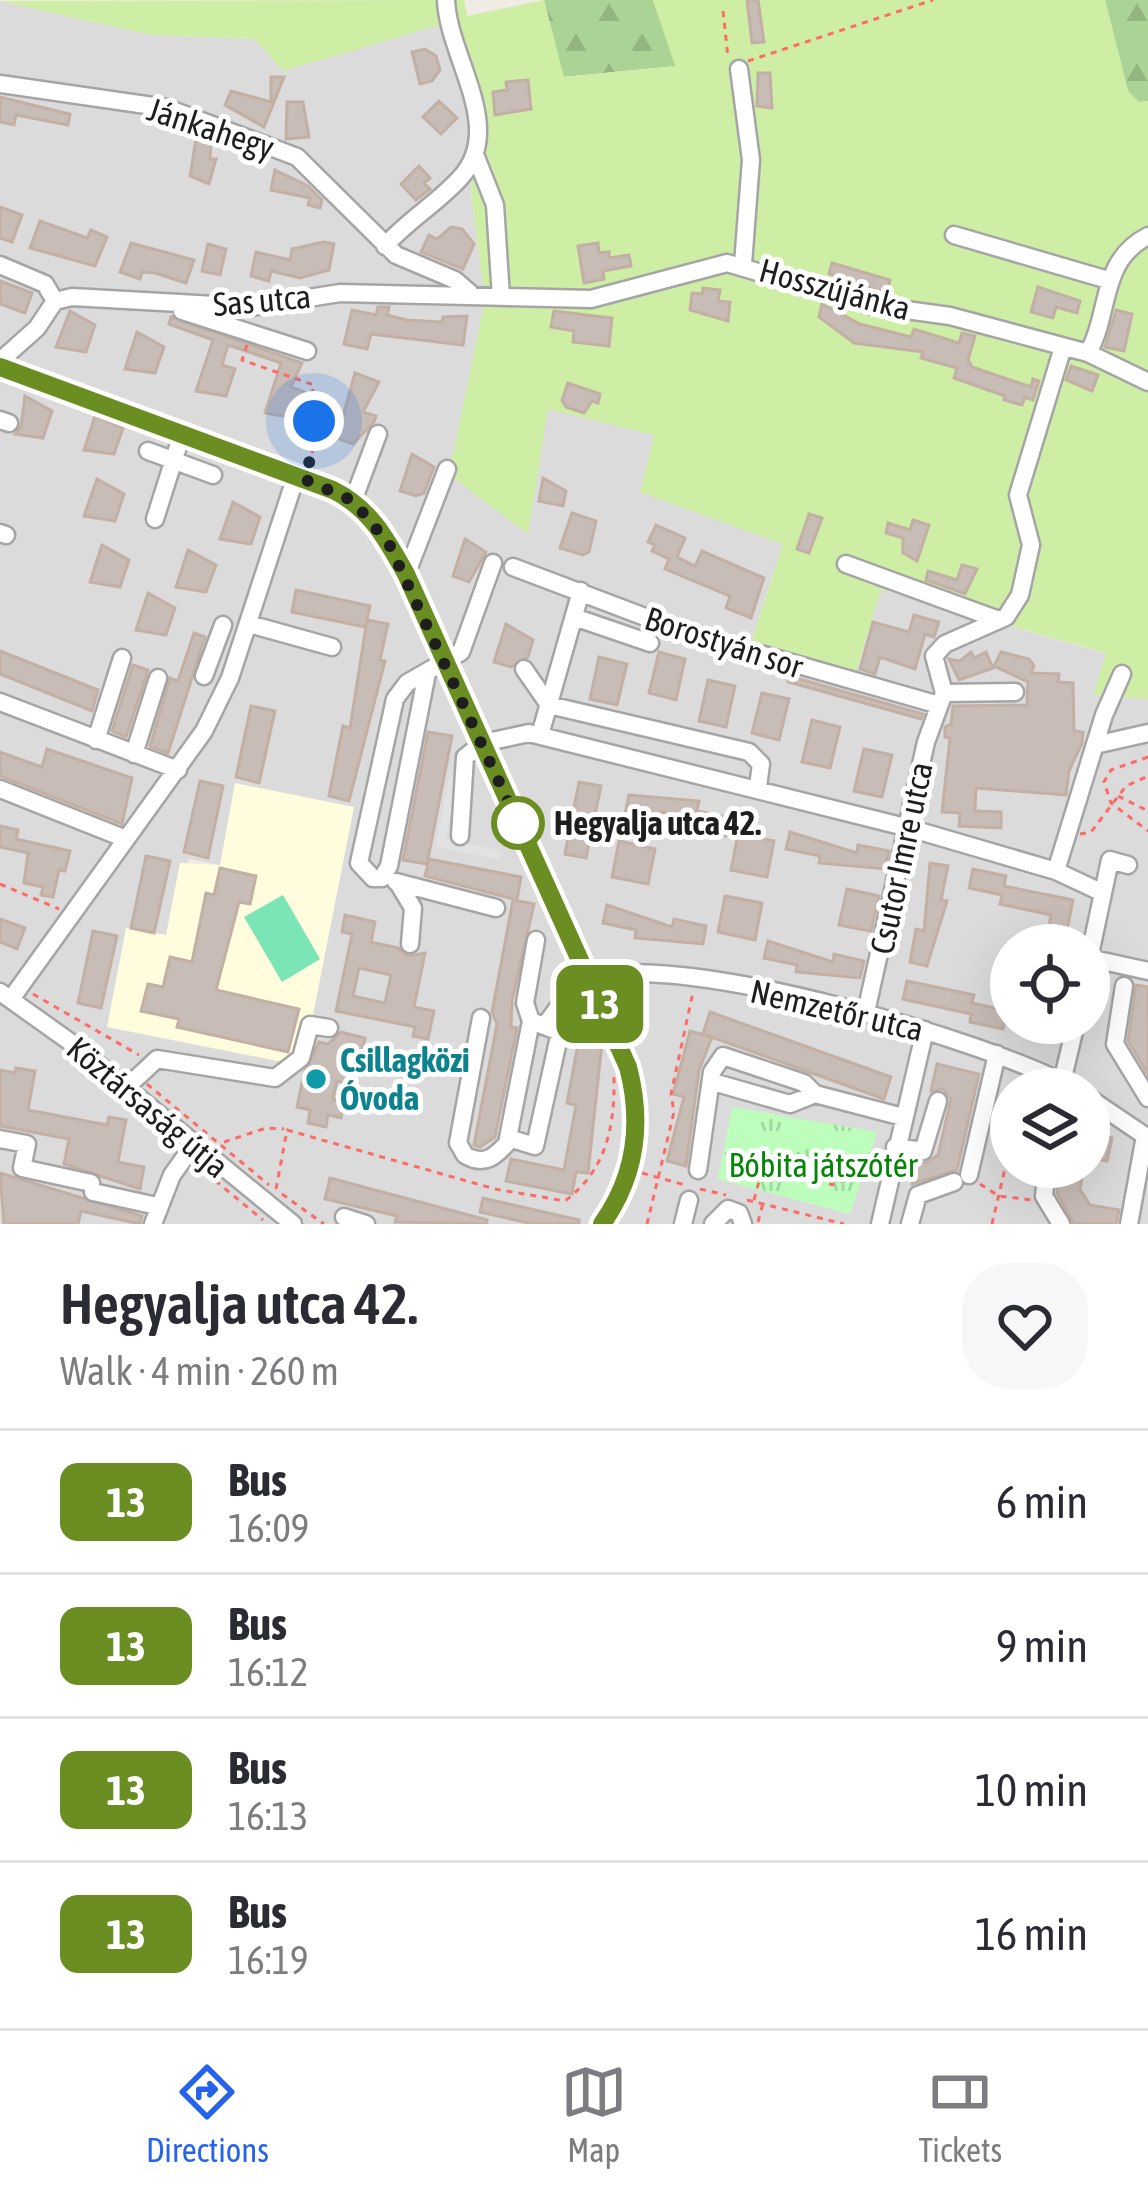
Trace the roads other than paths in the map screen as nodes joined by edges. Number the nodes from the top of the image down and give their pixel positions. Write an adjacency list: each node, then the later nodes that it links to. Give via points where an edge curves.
1 (446, 0): 4 (street, via 477,119)
2 (739, 69): 8 (street, via 751,160)
3 (0, 84): 7 (street, Jánkahegy, via 167,108 297,157)
4 (476, 157): 7 (street); 12 (street, via 495,205)
5 (954, 235): 10 (street)
6 (1148, 236): 10 (street, via 1128,249)
7 (385, 246): 11 (street, Hosszújánka)
8 (742, 265): 12 (street, Hosszújánka, via 712,264 591,299); 15 (street, Hosszújánka, via 870,304)
9 (0, 266): 13 (street, via 45,284)
10 (1108, 280): 17 (street)
11 (470, 293): 12 (street, Hosszújánka); 14 (street, Sas utca)
12 (501, 296)
13 (56, 301): 14 (street, Sas utca); 18 (street)
14 (178, 305): 16 (street)
15 (1063, 347): 17 (street, Hosszújánka); 35 (street, via 1018,495 1029,565 1015,606)
16 (307, 351)
17 (1088, 353): 19 (street, Hosszújánka)
18 (0, 364): 20 (street)
19 (1148, 382)
20 (182, 434): 23 (street); 26 (street)
21 (378, 434): 27 (street)
22 (148, 451): 23 (street)
23 (174, 460): 25 (street); 28 (street)
24 (447, 469): 32 (street)
25 (213, 475)
26 (300, 477): 27 (street); 36 (street)
27 (353, 501): 32 (street)
28 (154, 519)
29 (493, 562): 41 (street, via 461,652)
30 (846, 564): 35 (street)
31 (513, 567): 33 (street, Borostyán sor)
32 (406, 574): 41 (street)
33 (581, 591): 34 (street); 48 (street, Borostyán sor, via 778,662)
34 (574, 617): 37 (street); 50 (street)
35 (1000, 620): 48 (street, Csutor Imre utca, via 935,652)
36 (249, 623): 38 (street); 39 (street)
37 (650, 643)
38 (241, 647): 45 (street, via 220,633); 57 (street)
39 (332, 647)
40 (122, 658): 53 (street)
41 (446, 663): 43 (street); 54 (street)
42 (524, 669): 50 (street)
43 (427, 673): 65 (street); 65 (street, via 395,699 359,863 365,875)
44 (1122, 674): 55 (street)
45 (204, 676)
46 (158, 678): 56 (street)
47 (1016, 692): 48 (street, Borostyán sor)
48 (942, 699): 60 (street, Csutor Imre utca)
49 (0, 702): 53 (street)
50 (549, 705): 52 (street); 58 (street, via 749,752 761,764)
51 (1148, 733): 55 (street)
52 (540, 735): 54 (street); 58 (street)
53 (95, 740): 56 (street)
54 (483, 743): 61 (street, via 461,765); 73 (street)
55 (1095, 745): 64 (street)
56 (134, 754): 57 (street)
57 (178, 770): 62 (street)
58 (758, 787): 60 (street)
59 (0, 789): 62 (street)
60 (910, 828): 64 (street); 76 (street, Csutor Imre utca)
61 (460, 836)
62 (126, 839): 75 (street)
63 (1128, 865): 66 (street, via 1110,860)
64 (1057, 871): 66 (street)
65 (389, 880): 67 (street); 70 (street, via 412,908)
66 (1103, 892): 68 (street)
67 (496, 908)
68 (1096, 924)
69 (536, 940): 78 (street, via 526,1003)
70 (410, 944)
71 (1110, 963): 72 (street)
72 (1148, 971)
73 (590, 980): 76 (street, Nemzetőr utca, via 638,972); 78 (street); 104 (street, via 628,1067 635,1106 630,1170)
74 (1124, 986): 86 (street, via 1115,1044)
75 (10, 992): 83 (street, Köztársaság útja)
76 (866, 1012): 80 (street, Nemzetőr utca)
77 (481, 1018): 92 (street, via 458,1143 480,1161)
78 (538, 1023): 92 (street); 92 (street, via 560,1032 539,1141)
79 (329, 1028): 83 (street, via 310,1024 301,1058 274,1078 157,1059)
80 (925, 1030): 81 (street, Nemzetőr utca); 89 (street)
81 (998, 1054): 82 (street, Nemzetőr utca); 109 (street, via 962,1179 917,1195)
82 (1028, 1068)
83 (133, 1082): 93 (street, Köztársaság útja)
84 (713, 1082): 85 (street, via 790,1104); 85 (street, via 723,1056); 97 (street)
85 (815, 1094): 89 (street)
86 (1148, 1098)
87 (938, 1101): 94 (street, via 922,1151)
88 (1110, 1112): 90 (street)
89 (903, 1117): 94 (street)
90 (1146, 1137): 111 (street)
91 (0, 1139): 96 (street, via 27,1144)
92 (509, 1140)
93 (195, 1143): 100 (street); 102 (street, Köztársaság útja)
94 (895, 1148): 108 (street)
95 (0, 1164): 96 (street)
96 (22, 1168): 100 (street)
97 (698, 1170)
98 (1045, 1188): 110 (street)
99 (689, 1200): 105 (street)
100 (155, 1215)
101 (344, 1217): 103 (street)
102 (293, 1224)
103 (366, 1224)
104 (602, 1224)
105 (682, 1224)
106 (712, 1224): 107 (street, via 728,1209)
107 (743, 1224)
108 (879, 1224)
109 (910, 1224)
110 (1061, 1224)
111 (1129, 1224)

